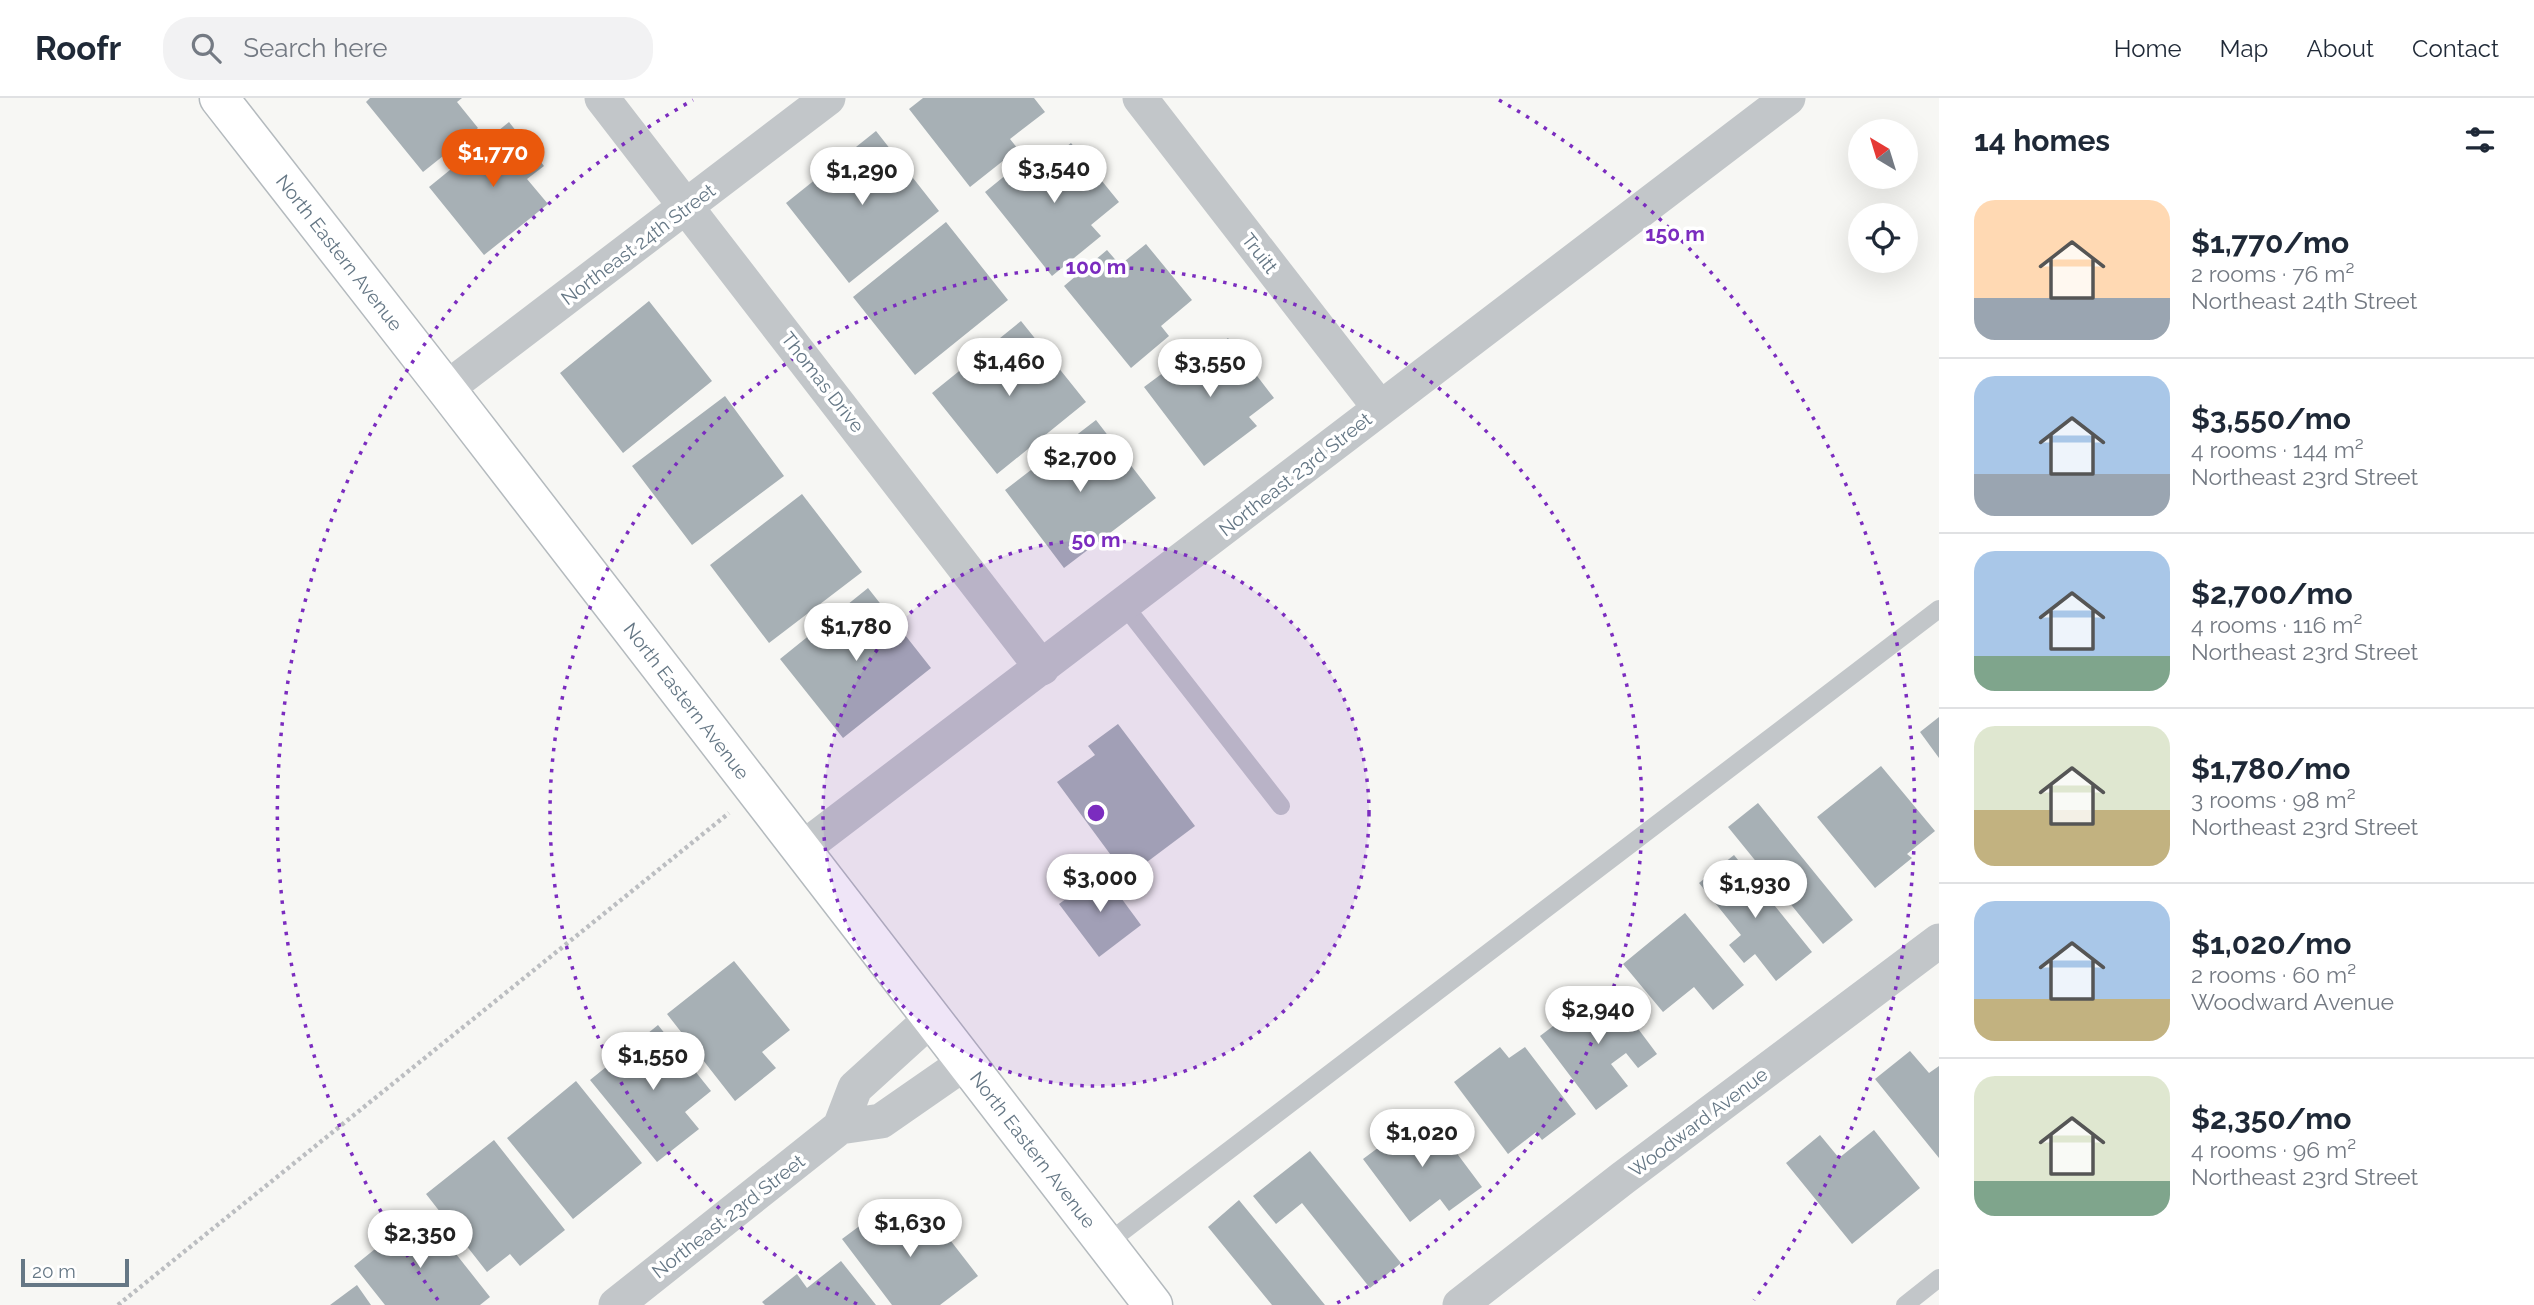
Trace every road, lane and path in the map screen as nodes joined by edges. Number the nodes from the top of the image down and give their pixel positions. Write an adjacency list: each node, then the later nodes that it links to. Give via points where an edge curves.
1 (219, 98): 7 (main road, North Eastern Avenue)
2 (602, 98): 6 (street, Thomas Drive)
3 (828, 98): 6 (street, Northeast 24th Street)
4 (1140, 98): 8 (street, Truitt)
5 (1788, 98): 8 (street, Northeast 23rd Street)
6 (688, 206): 7 (street, Northeast 24th Street); 11 (street, Thomas Drive)
7 (446, 389): 12 (main road, North Eastern Avenue)
8 (1380, 408): 9 (street, Northeast 23rd Street)
9 (1124, 606): 11 (street, Northeast 23rd Street); 13 (lane)
10 (1939, 609): 19 (lane)
11 (1042, 668): 14 (street, Northeast 23rd Street)
12 (757, 791): 14 (main road, North Eastern Avenue); 21 (path)
13 (1281, 806)
14 (802, 849): 16 (main road, North Eastern Avenue)
15 (1939, 941): 24 (street, Woodward Avenue)
16 (932, 1018): 17 (main road, North Eastern Avenue); 18 (street, via 855,1088)
17 (966, 1062): 18 (street, via 881,1121); 19 (main road, North Eastern Avenue)
18 (840, 1127): 22 (street, Northeast 23rd Street)
19 (1105, 1244): 23 (main road, North Eastern Avenue)
20 (1939, 1278): 25 (lane)
21 (118, 1305)
22 (616, 1305)
23 (1153, 1305)
24 (1460, 1305)
25 (1905, 1305)

